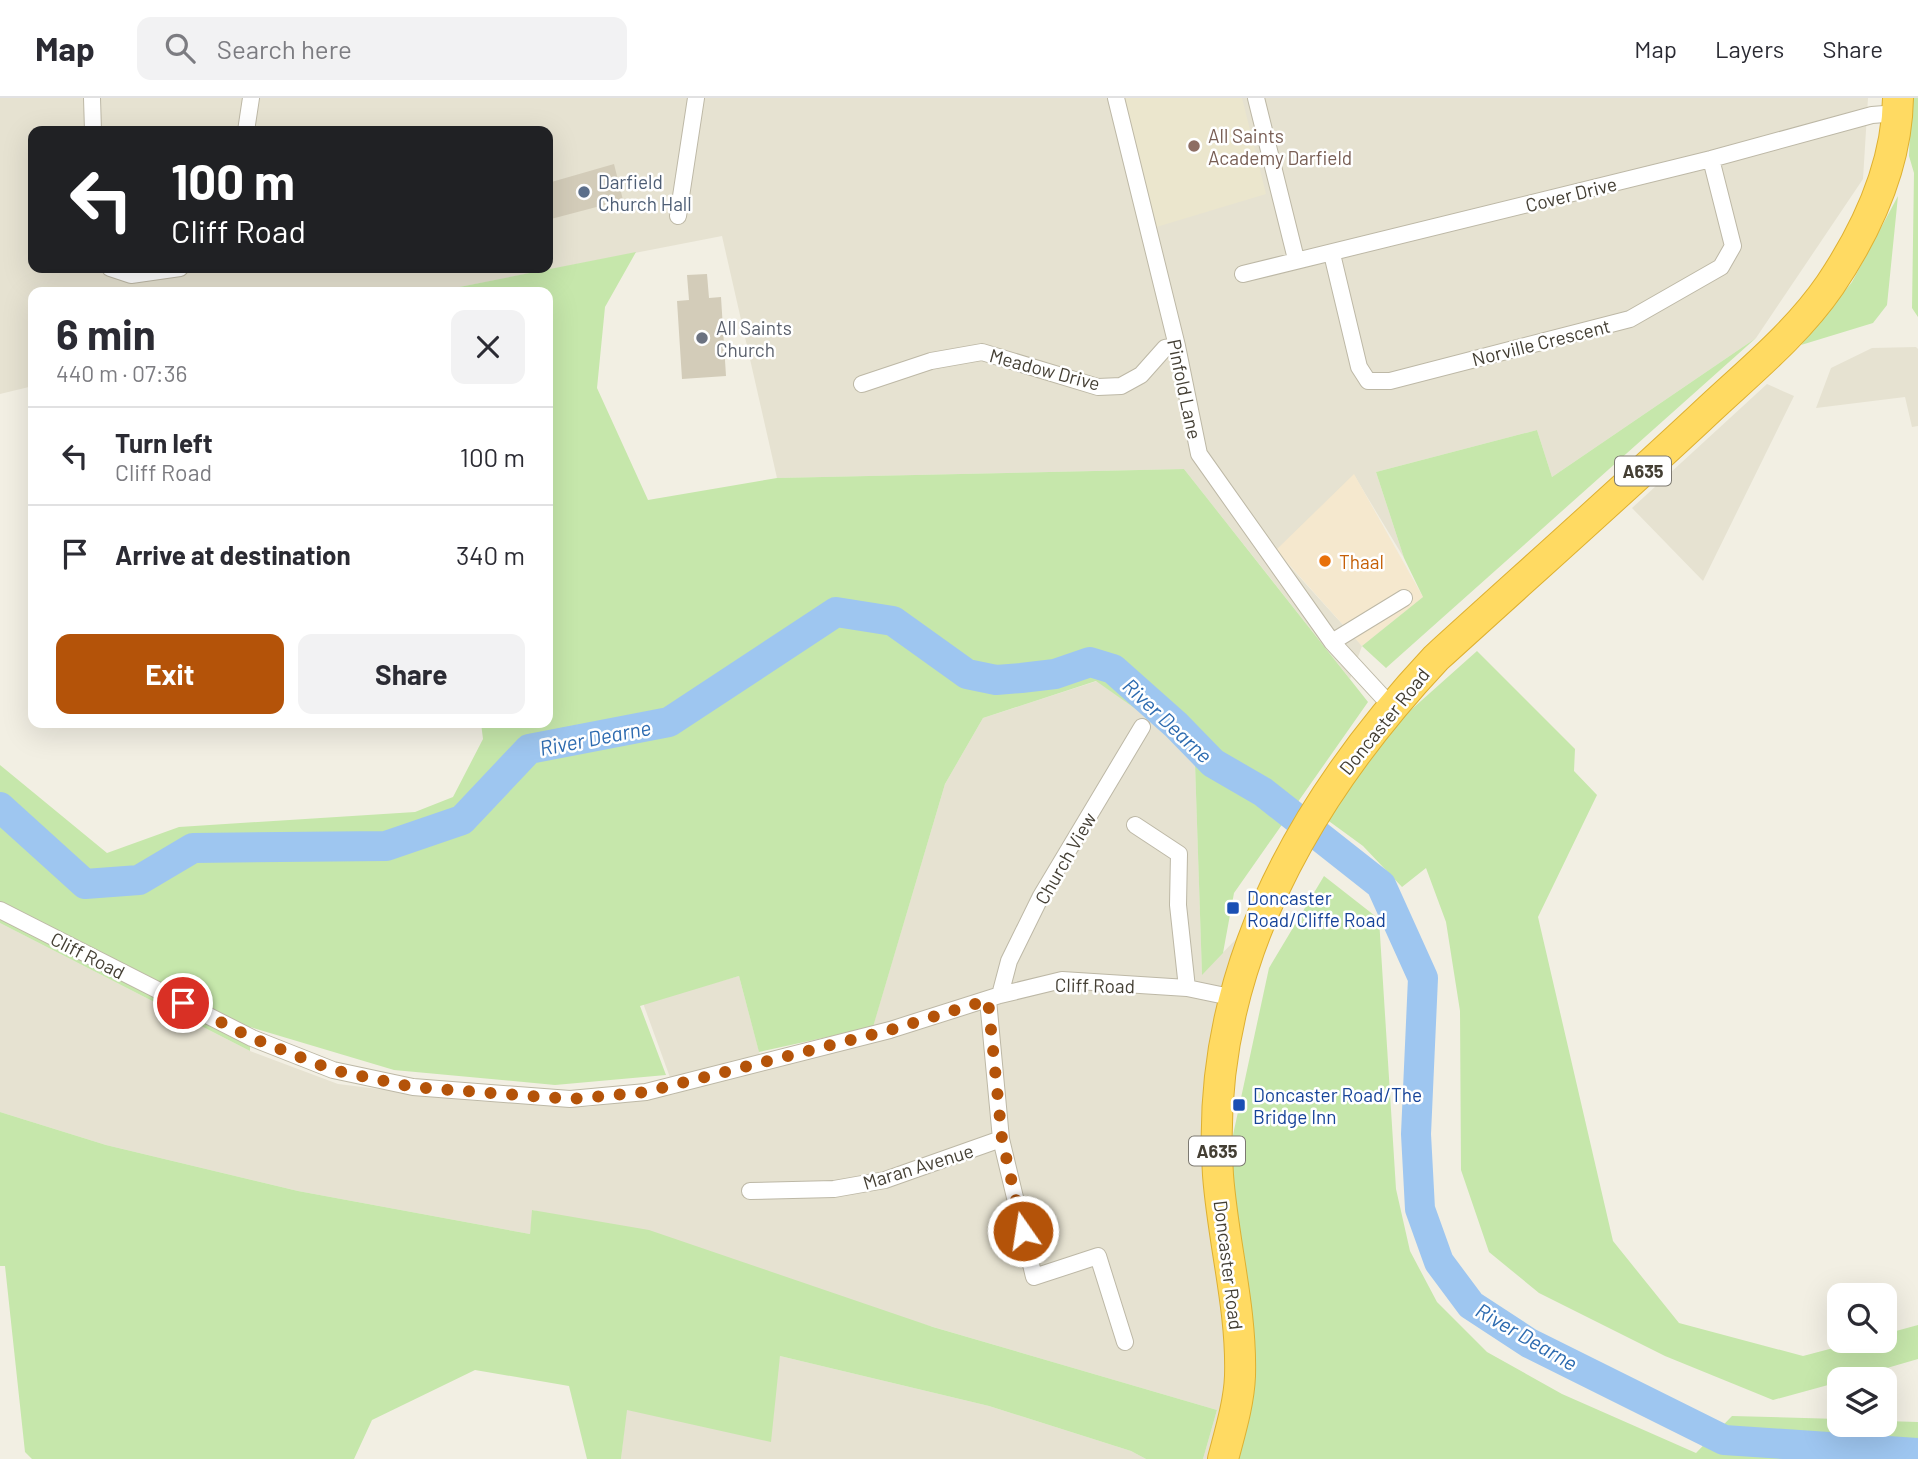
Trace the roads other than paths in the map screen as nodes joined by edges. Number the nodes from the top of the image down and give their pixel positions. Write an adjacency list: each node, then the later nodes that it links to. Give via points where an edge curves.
1 (92, 98): 7 (street)
2 (251, 98): 8 (street)
3 (696, 98): 10 (street)
4 (1116, 98): 16 (street, Pinfold Lane)
5 (1256, 98): 12 (street)
6 (1898, 106): 9 (street, Cover Drive); 20 (highway, Doncaster Road / A635, via 1890,160 1878,196 1829,286 1773,351 1436,657)
7 (93, 126)
8 (247, 126)
9 (1711, 159): 11 (street, Cover Drive); 11 (street, Norville Crescent, via 1733,246 1721,267 1630,319 1390,381 1368,380 1359,367)
10 (678, 216)
11 (1332, 254): 12 (street, Cover Drive)
12 (1296, 259): 15 (street, Cover Drive)
13 (125, 273): 14 (street)
14 (145, 273)
15 (1243, 274)
16 (1177, 345): 17 (street, Meadow Drive, via 1165,348 1141,375 1121,386 1098,387 982,352 931,361); 19 (street, Pinfold Lane, via 1199,454)
17 (862, 384)
18 (1404, 597): 19 (street)
19 (1332, 642): 20 (street, Pinfold Lane)
20 (1391, 706): 26 (highway, Doncaster Road / A635, via 1320,804 1292,852 1255,931)
21 (1142, 727): 25 (street, Church View, via 1041,896)
22 (1135, 825): 24 (street, via 1179,854 1178,905)
23 (0, 910): 25 (street, Cliff Road, via 252,1038 333,1070 413,1087 570,1099 646,1092 890,1030)
24 (1187, 988): 25 (street, Cliff Road, via 1062,980); 26 (street, Cliff Road)
25 (994, 998): 27 (street)
26 (1235, 998): 30 (highway, Doncaster Road / A635, via 1219,1083 1216,1134 1240,1350 1240,1380)
27 (1002, 1139): 28 (street, Maran Avenue, via 885,1180 811,1191); 29 (street, via 1034,1277 1098,1256)
28 (750, 1191)
29 (1125, 1342)
30 (1223, 1459)

